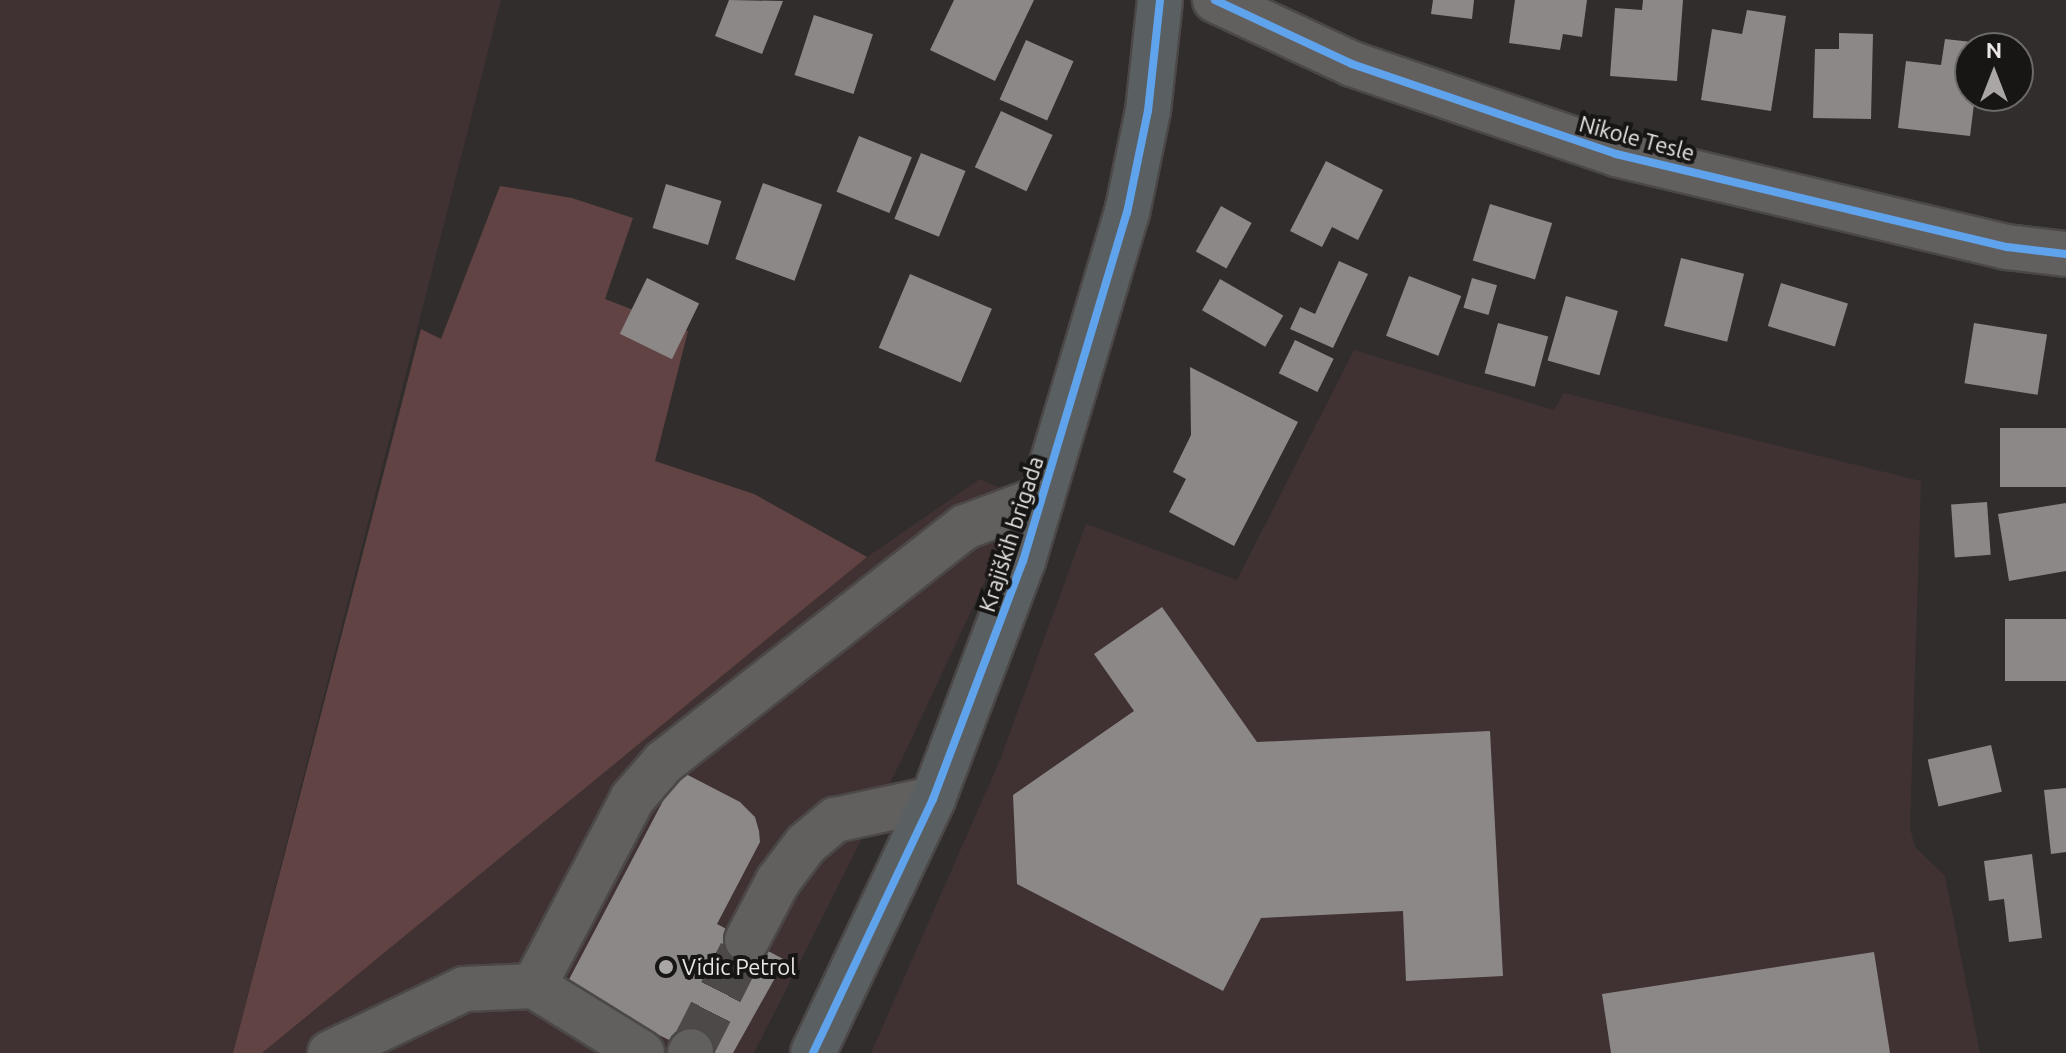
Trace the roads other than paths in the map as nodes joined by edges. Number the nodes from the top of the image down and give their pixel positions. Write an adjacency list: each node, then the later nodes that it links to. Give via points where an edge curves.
1 (1160, 0): 4 (main road, Krajiških brigada, via 1148,111 1127,213)
2 (1215, 0): 3 (street, Nikole Tesle, via 1352,64 1616,154 2007,247)
3 (2066, 254)
4 (1042, 498): 5 (main road, Krajiških brigada, via 1000,627); 7 (street, via 965,527 664,762 632,799)
5 (933, 799): 6 (street, via 835,820 806,844 778,881); 10 (main road, Krajiških brigada)
6 (747, 940)
7 (534, 986): 8 (street, via 464,989); 9 (street)
8 (330, 1053)
9 (642, 1053)
10 (813, 1053)

